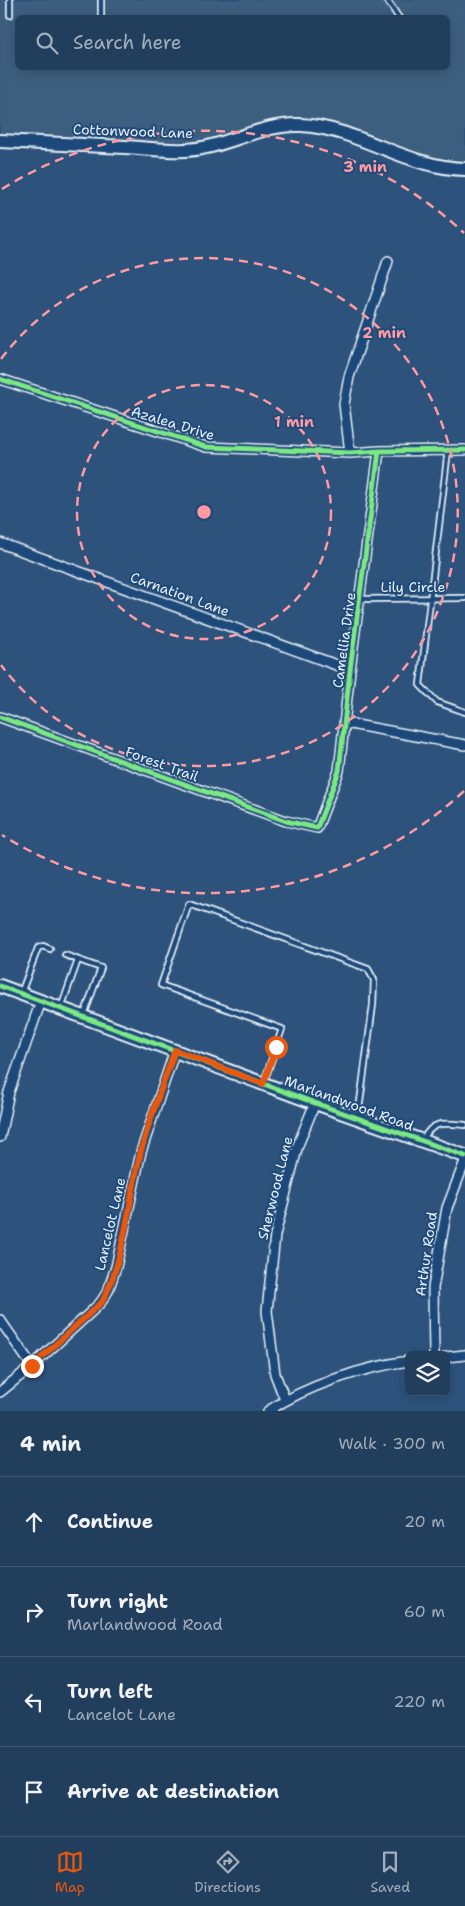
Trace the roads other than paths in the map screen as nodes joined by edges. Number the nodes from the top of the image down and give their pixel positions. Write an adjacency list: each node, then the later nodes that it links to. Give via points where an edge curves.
1 (10, 0): 4 (lane)
2 (101, 0): 5 (lane)
3 (387, 0): 6 (lane)
4 (10, 15)
5 (101, 15)
6 (397, 15)
7 (0, 141): 8 (street, Cottonwood Lane, via 186,150 227,143 275,127 299,125 348,135 434,165)
8 (465, 169)
9 (388, 261): 14 (street, via 349,377 344,404)
10 (0, 379): 14 (street, Azalea Drive, via 206,447)
11 (448, 450): 12 (street, Azalea Drive); 13 (street, Azalea Drive); 16 (lane)
12 (465, 450)
13 (380, 451): 14 (street, Azalea Drive); 18 (street, Camellia Drive)
14 (350, 453)
15 (0, 543): 19 (street, Carnation Lane)
16 (432, 598): 17 (lane, Lily Circle); 18 (lane, Lily Circle); 20 (lane, via 420,685 437,702)
17 (465, 598)
18 (361, 599): 19 (street, Camellia Drive)
19 (350, 670): 22 (street, Camellia Drive)
20 (465, 712)
21 (0, 717): 24 (street, Forest Trail, via 286,821)
22 (345, 723): 23 (street); 24 (street, Camellia Drive, via 339,771)
23 (465, 745)
24 (317, 828)
25 (50, 950): 29 (lane, via 43,946 38,948)
26 (65, 955): 27 (lane)
27 (78, 960): 31 (lane); 32 (lane, via 101,968)
28 (0, 986): 29 (street, Marlandwood Road)
29 (20, 993): 30 (street, Marlandwood Road)
30 (41, 1001): 31 (street, Marlandwood Road); 38 (street, via 9,1092)
31 (61, 1008): 32 (street, Marlandwood Road)
32 (84, 1017): 33 (street, Marlandwood Road)
33 (175, 1050): 34 (street, Marlandwood Road); 47 (street, Lancelot Lane, via 141,1152 108,1290 102,1302)
34 (263, 1084): 35 (street, Marlandwood Road); 36 (lane, via 282,1029 161,985 189,904 368,969 374,980 373,1006)
35 (315, 1103): 36 (street, Marlandwood Road); 49 (street, Sherwood Lane, via 298,1145 274,1244 268,1311 275,1374)
36 (358, 1118): 39 (street, Marlandwood Road)
37 (465, 1125): 39 (lane, via 439,1124 427,1130)
38 (0, 1138)
39 (422, 1141): 40 (street, Marlandwood Road)
40 (465, 1156)
41 (465, 1161): 43 (street, Arthur Road, via 447,1208 432,1288)
42 (0, 1320): 47 (street)
43 (434, 1351)
44 (465, 1355): 45 (street)
45 (450, 1357)
46 (405, 1362): 49 (street, via 337,1378)
47 (32, 1366): 48 (street, Lancelot Lane)
48 (0, 1392)
49 (286, 1400): 50 (street)
50 (268, 1411)

